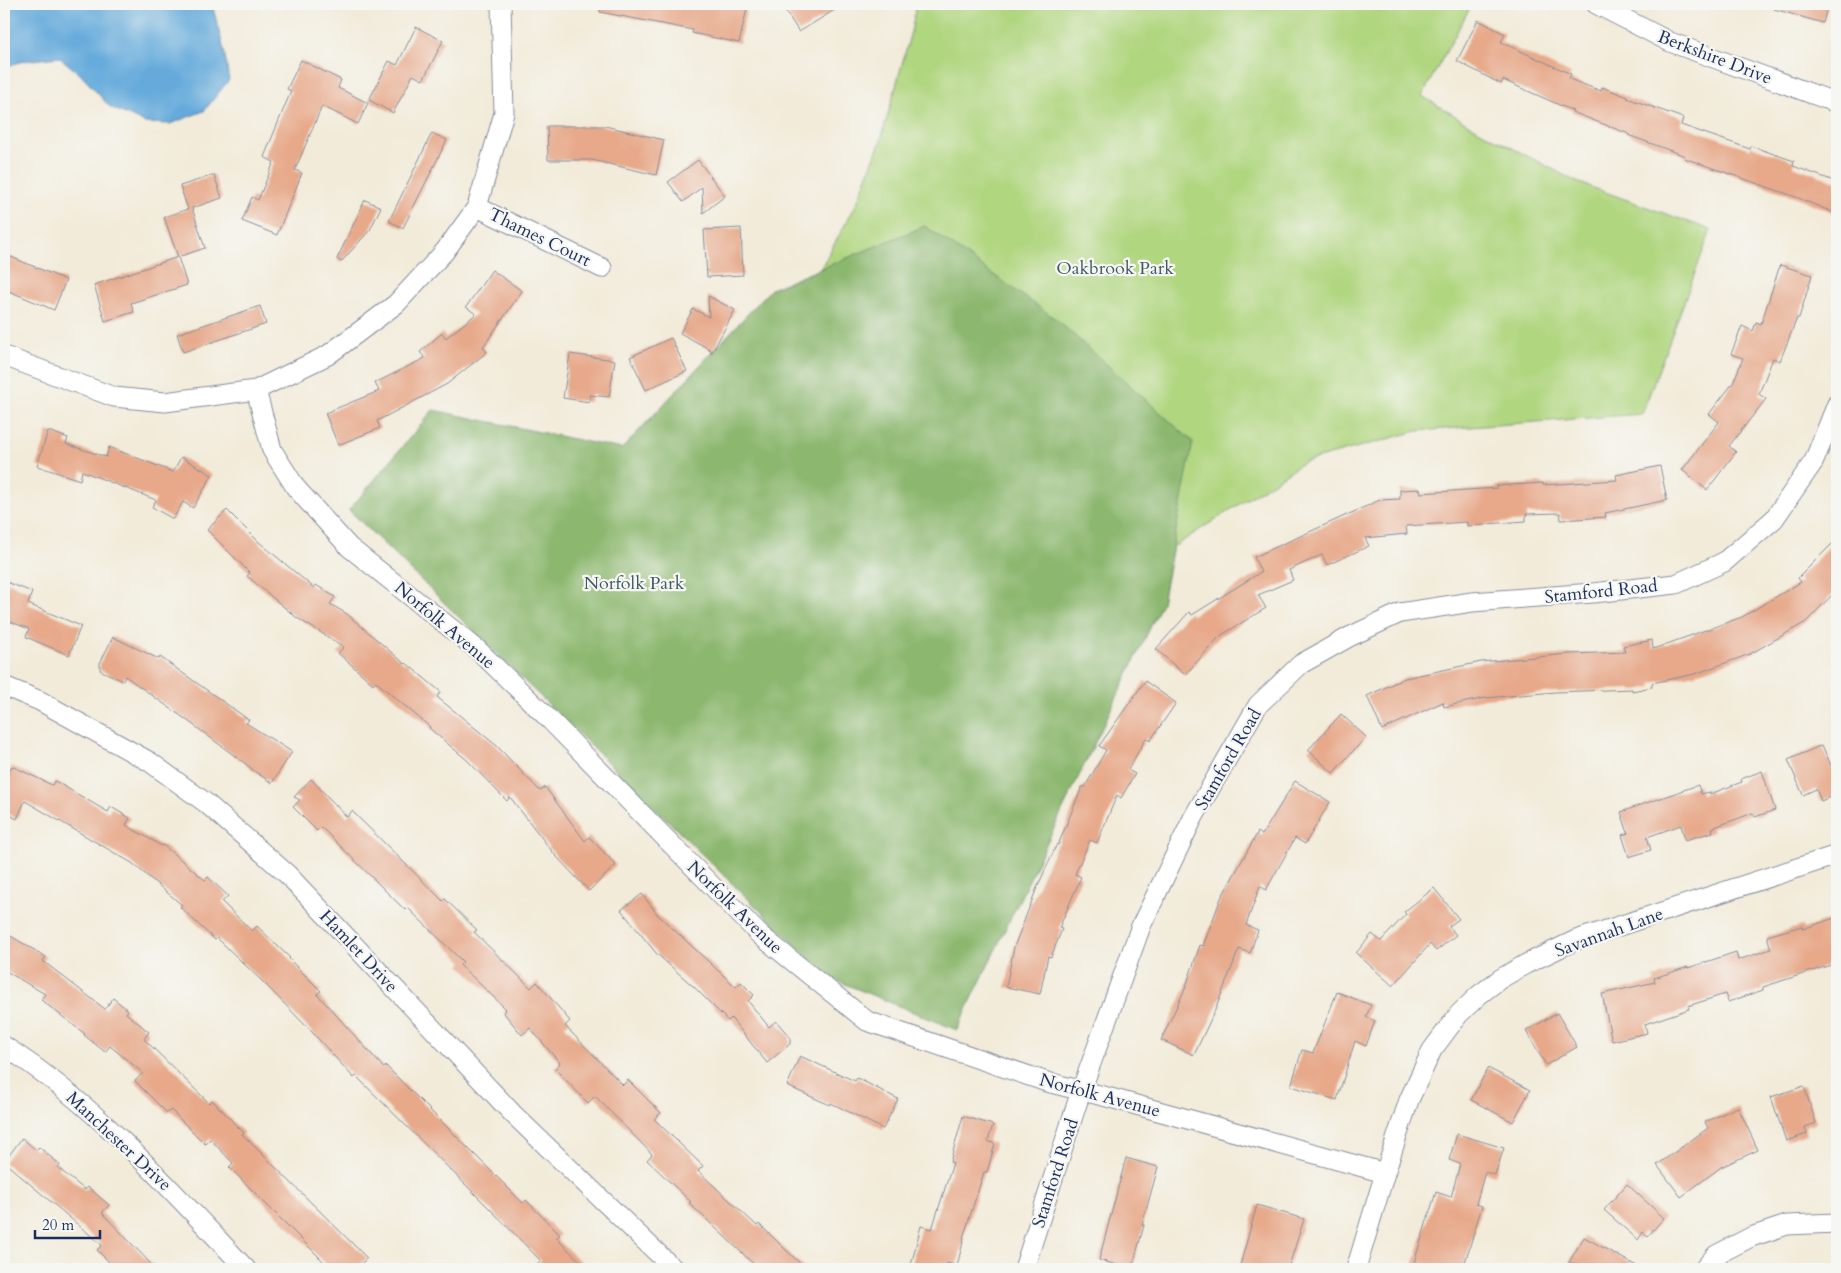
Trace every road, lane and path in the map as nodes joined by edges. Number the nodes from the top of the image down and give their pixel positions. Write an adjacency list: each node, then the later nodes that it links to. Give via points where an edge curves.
1 (501, 4): 4 (street, via 504,113)
2 (1596, 4): 3 (street, Berkshire Drive, via 1670,42)
3 (1837, 103)
4 (477, 207): 5 (street, Thames Court); 7 (street, via 445,251 396,304 328,354)
5 (602, 268)
6 (4, 356): 7 (street, via 114,397 165,402)
7 (256, 390): 12 (street, Norfolk Avenue, via 272,450 296,488 349,547 478,650 760,935 867,1022 1046,1082)
8 (1837, 404): 12 (street, Stamford Road, via 1814,461 1774,519 1724,562 1676,584 1593,594 1472,602 1400,613 1301,664 1258,705 1194,818 1141,926)
9 (4, 686): 16 (street, Hamlet Drive, via 40,701 150,762 206,803 288,875 513,1114)
10 (1837, 856): 13 (street, Savannah Lane, via 1576,940 1500,979 1459,1014 1432,1050 1409,1100)
11 (7, 1054): 15 (street, Manchester Drive, via 83,1104 111,1129)
12 (1081, 1090): 13 (street, Norfolk Avenue); 17 (street, Stamford Road)
13 (1385, 1173): 18 (street, Savannah Lane)
14 (1837, 1223): 19 (street, via 1787,1225 1751,1237 1716,1256)
15 (246, 1269)
16 (674, 1269)
17 (1024, 1269)
18 (1356, 1269)
19 (1704, 1269)

